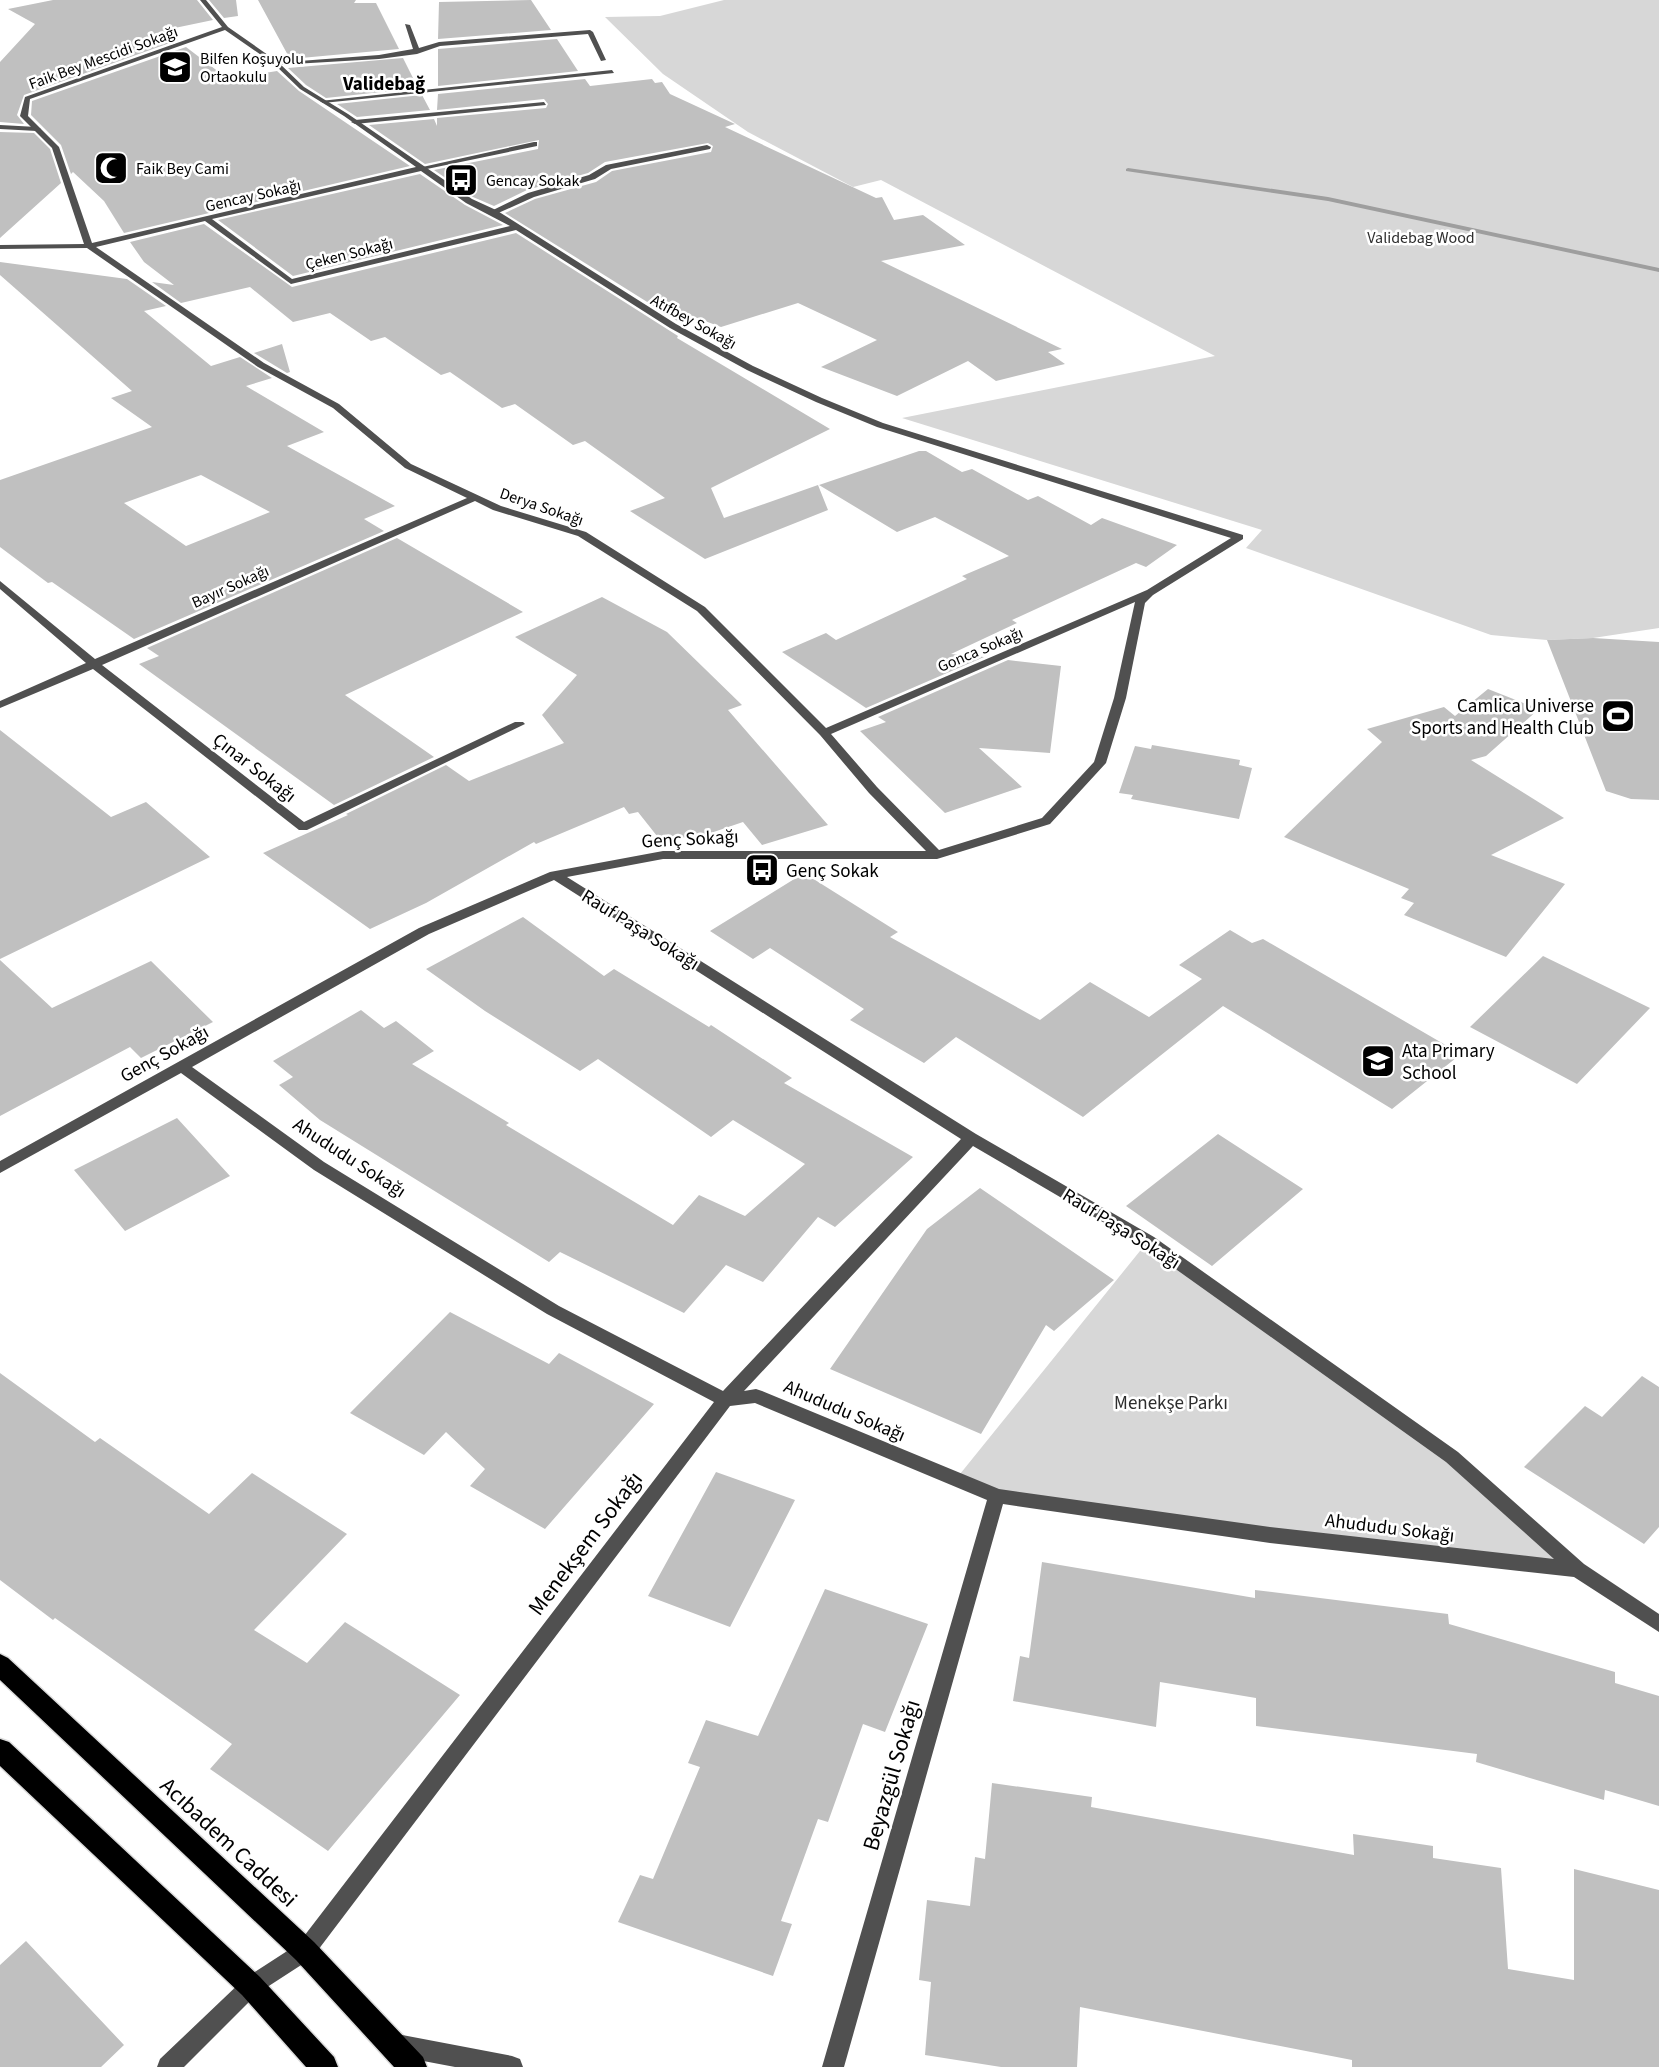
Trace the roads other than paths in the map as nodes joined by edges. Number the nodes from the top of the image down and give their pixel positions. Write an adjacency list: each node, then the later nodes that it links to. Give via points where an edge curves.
1 (203, 0): 3 (street, Atıfbey Sokağı)
2 (407, 25): 4 (street)
3 (226, 28): 6 (street, Atıfbey Sokağı); 12 (street, Faik Bey Mescidi Sokağı, via 27,98 24,116)
4 (417, 52): 5 (street, via 439,44 590,32); 6 (street)
5 (603, 60)
6 (276, 63): 8 (street, Atıfbey Sokağı)
7 (612, 72): 8 (street)
8 (323, 101): 10 (street, Atıfbey Sokağı)
9 (544, 104): 10 (street)
10 (355, 122): 15 (street, Atıfbey Sokağı)
11 (0, 127): 12 (street)
12 (37, 129): 19 (street, Faik Bey Mescidi Sokağı, via 55,146)
13 (534, 144): 15 (street, Gencay Sokağı)
14 (707, 148): 16 (street, via 609,167)
15 (422, 168): 16 (street, Atıfbey Sokağı); 17 (street, Gencay Sokağı)
16 (493, 212): 18 (street, Atıfbey Sokağı)
17 (208, 220): 18 (street, Çeken Sokağı, via 290,282); 19 (street, Gencay Sokağı)
18 (514, 228): 23 (street, Atıfbey Sokağı, via 673,326 819,400 880,425 1239,537)
19 (89, 246): 20 (street, Gencay Sokağı); 21 (street, Derya Sokağı, via 261,365 336,406 408,466)
20 (0, 247)
21 (474, 498): 24 (street, Bayır Sokağı); 27 (street, Derya Sokağı, via 582,534 701,610)
22 (0, 584): 24 (street, Çınar Sokağı)
23 (1149, 593): 27 (street, Gonca Sokağı); 28 (street, Genç Sokağı, via 1140,602 1100,762 1046,821)
24 (94, 664): 25 (street, Bayır Sokağı); 26 (street, Çınar Sokağı, via 303,827)
25 (0, 705)
26 (519, 724)
27 (824, 733): 28 (street, Derya Sokağı)
28 (937, 855): 29 (street, Genç Sokağı, via 663,855)
29 (555, 875): 30 (street, Genç Sokağı, via 424,931); 31 (street, Rauf Paşa Sokağı)
30 (180, 1066): 32 (street, Genç Sokağı); 33 (street, Ahududu Sokağı, via 319,1166 530,1296)
31 (971, 1138): 33 (street, Menekşem Sokağı); 35 (street, Rauf Paşa Sokağı, via 1148,1241 1452,1457)
32 (0, 1168)
33 (725, 1400): 34 (street, Ahududu Sokağı, via 756,1396); 39 (street, Menekşem Sokağı)
34 (997, 1496): 35 (street, Ahududu Sokağı, via 1270,1535); 46 (street, Beyazgül Sokağı)
35 (1578, 1570): 36 (street, Rauf Paşa Sokağı)
36 (1659, 1624)
37 (0, 1665): 39 (main road, Acıbadem Caddesi)
38 (0, 1750): 40 (main road)
39 (305, 1951): 40 (street, Menekşem Sokağı); 41 (main road, Acıbadem Caddesi)
40 (251, 1986): 42 (street, Menekşem Sokağı); 43 (main road)
41 (390, 2044): 44 (main road, Acıbadem Caddesi); 45 (street)
42 (168, 2067)
43 (324, 2067)
44 (413, 2067)
45 (512, 2067)
46 (833, 2067)

